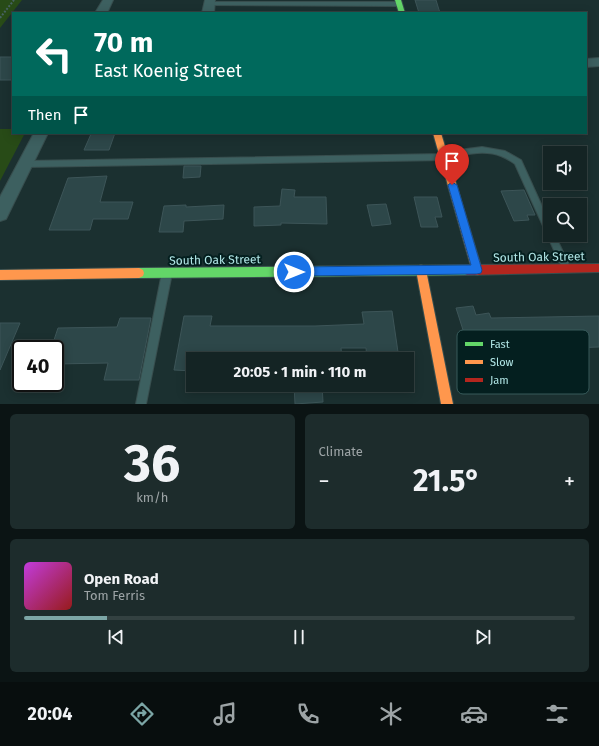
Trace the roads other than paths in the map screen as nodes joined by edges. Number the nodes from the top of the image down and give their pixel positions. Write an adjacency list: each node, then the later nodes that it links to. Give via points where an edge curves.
1 (108, 0): 4 (street)
2 (398, 2): 3 (lane); 5 (street)
3 (209, 6)
4 (102, 12)
5 (402, 12)
6 (587, 62): 7 (street)
7 (599, 62)
8 (40, 134): 11 (street)
9 (437, 134): 10 (street)
10 (444, 157): 11 (lane); 13 (lane, via 482,150 502,153 518,162); 18 (street)
11 (25, 164): 12 (street)
12 (0, 214)
13 (543, 217)
14 (555, 242): 15 (lane)
15 (566, 268): 16 (street, South Oak Street); 18 (street, South Oak Street)
16 (599, 268)
17 (421, 270): 18 (street, South Oak Street); 19 (street, South Oak Street); 22 (street)
18 (477, 270)
19 (167, 273): 20 (street, South Oak Street); 21 (lane)
20 (0, 275)
21 (142, 404)
22 (447, 404)

